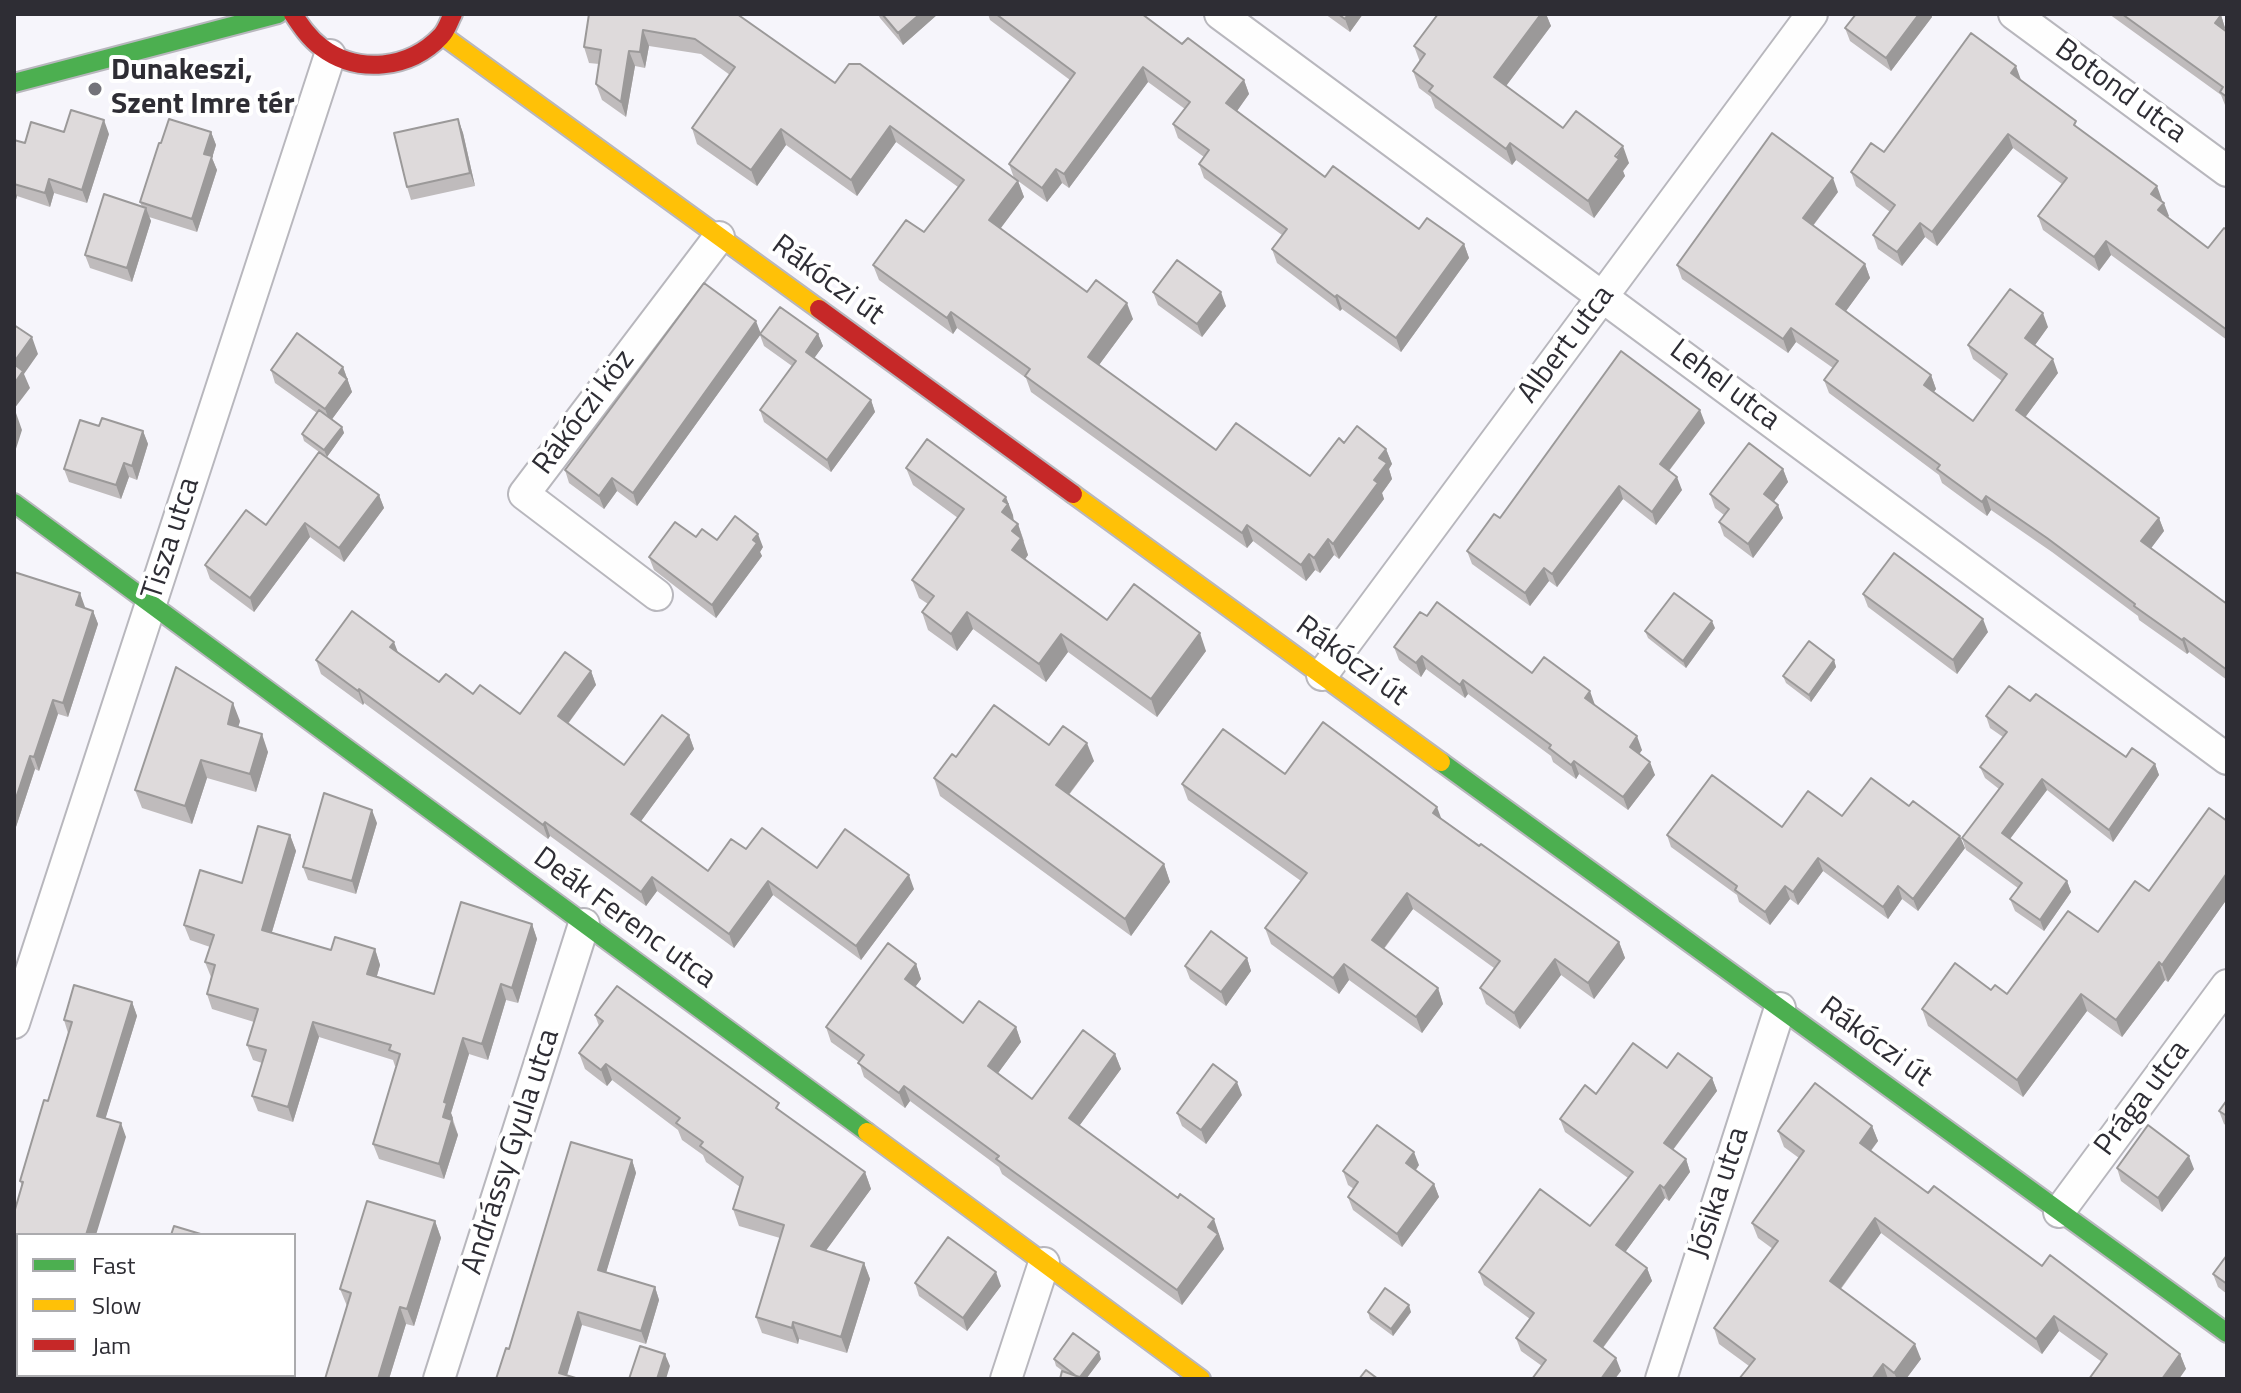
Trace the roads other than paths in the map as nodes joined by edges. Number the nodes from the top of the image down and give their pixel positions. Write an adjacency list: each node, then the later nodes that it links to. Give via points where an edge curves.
1 (278, 14): 9 (street)
2 (293, 14): 8 (street, via 317,47)
3 (453, 14): 7 (street)
4 (1220, 14): 12 (street, Lehel utca)
5 (1812, 14): 12 (street, Albert utca)
6 (2014, 14): 10 (street, Botond utca)
7 (442, 35): 8 (street, via 403,61 381,66 358,66); 11 (street, Rákóczi út)
8 (330, 55): 15 (street, Tisza utca)
9 (14, 83)
10 (2227, 171)
11 (719, 237): 14 (street, Rákóczi köz, via 524,494); 16 (street, Rákóczi út)
12 (1603, 296): 16 (street, Albert utca); 17 (street, Lehel utca)
13 (14, 503): 15 (street, Deák Ferenc utca)
14 (657, 595)
15 (151, 604): 18 (street, Deák Ferenc utca); 21 (street, Tisza utca)
16 (1322, 675): 20 (street, Rákóczi út)
17 (2227, 759)
18 (584, 924): 23 (street, Deák Ferenc utca); 25 (street, Andrássy Gyula utca)
19 (2227, 985): 22 (street, Prága utca)
20 (1780, 1008): 22 (street, Rákóczi út); 28 (street, Jósika utca)
21 (14, 1023)
22 (2059, 1212): 24 (street, Rákóczi út)
23 (1044, 1263): 26 (street); 27 (street, Deák Ferenc utca)
24 (2227, 1333)
25 (439, 1379)
26 (1006, 1379)
27 (1201, 1379)
28 (1661, 1379)

